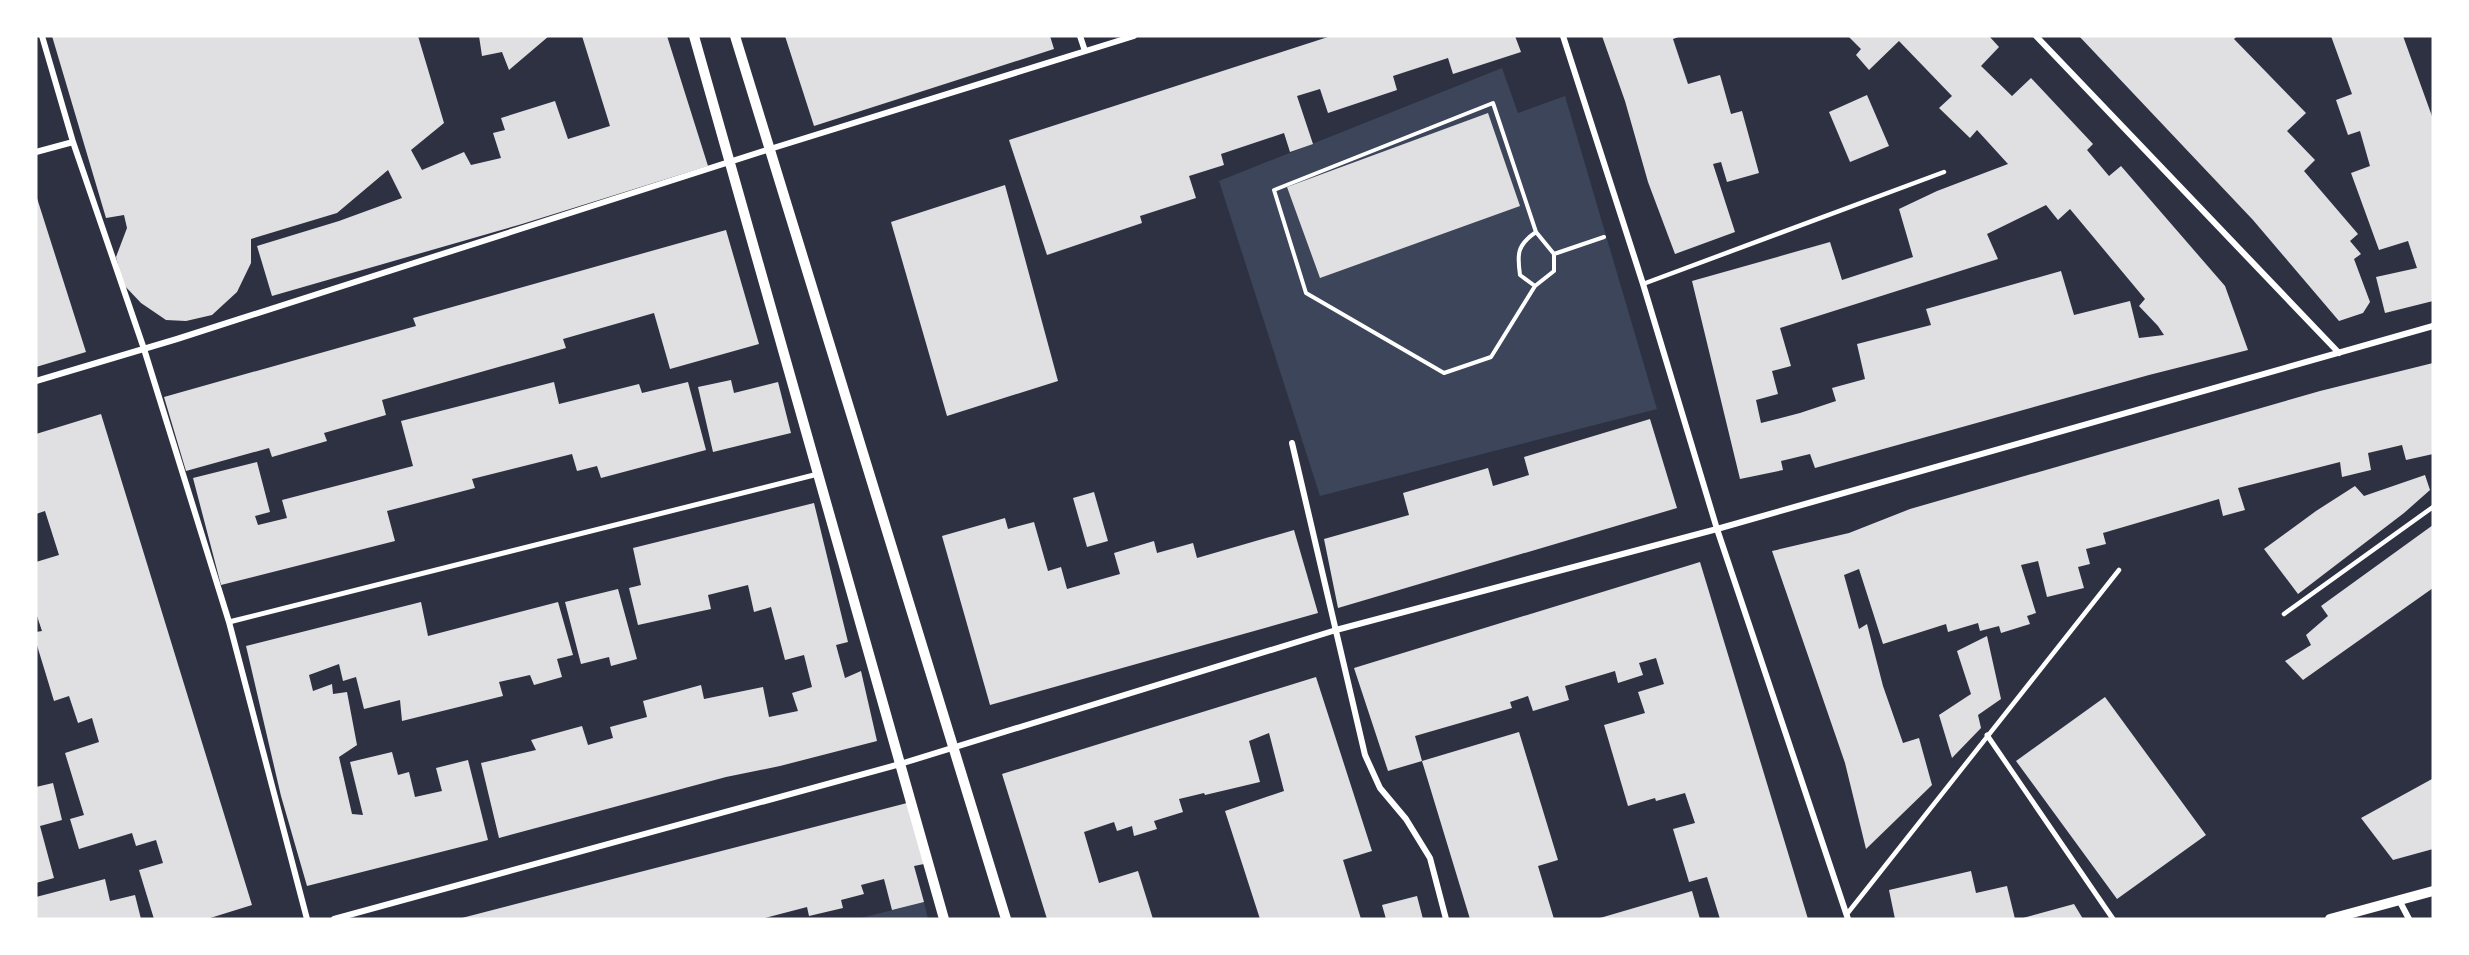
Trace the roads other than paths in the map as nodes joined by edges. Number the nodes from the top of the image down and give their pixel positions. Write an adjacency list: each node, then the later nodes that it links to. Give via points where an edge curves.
1 (42, 36): 9 (street)
2 (694, 36): 12 (street)
3 (735, 36): 10 (street)
4 (1080, 36): 8 (street)
5 (1134, 36): 8 (street)
6 (1563, 36): 14 (street)
7 (2036, 36): 17 (street)
8 (1085, 51): 10 (street)
9 (73, 142): 11 (street); 16 (street)
10 (770, 149): 12 (street); 28 (street)
11 (36, 152)
12 (729, 162): 16 (street); 20 (street)
13 (1944, 172): 14 (lane)
14 (1643, 284): 22 (street)
15 (2433, 326): 17 (street)
16 (144, 349): 18 (street); 25 (street)
17 (2339, 353): 22 (street)
18 (36, 381)
19 (1292, 443): 26 (street)
20 (818, 474): 25 (street); 29 (street)
21 (2433, 507): 24 (lane)
22 (1717, 528): 26 (street); 32 (street)
23 (2119, 570): 27 (lane)
24 (2284, 614)
25 (230, 622): 33 (street)
26 (1336, 630): 28 (street); 37 (street, via 1365,755 1380,788 1406,819 1430,858)
27 (1987, 735): 32 (lane); 38 (street)
28 (953, 748): 29 (street); 36 (street)
29 (900, 764): 34 (street); 35 (street)
30 (2433, 891): 31 (street)
31 (2399, 900): 39 (street); 40 (street)
32 (1848, 917)
33 (307, 919)
34 (334, 919)
35 (944, 919)
36 (1006, 919)
37 (1446, 919)
38 (2113, 919)
39 (2330, 919)
40 (2409, 919)

